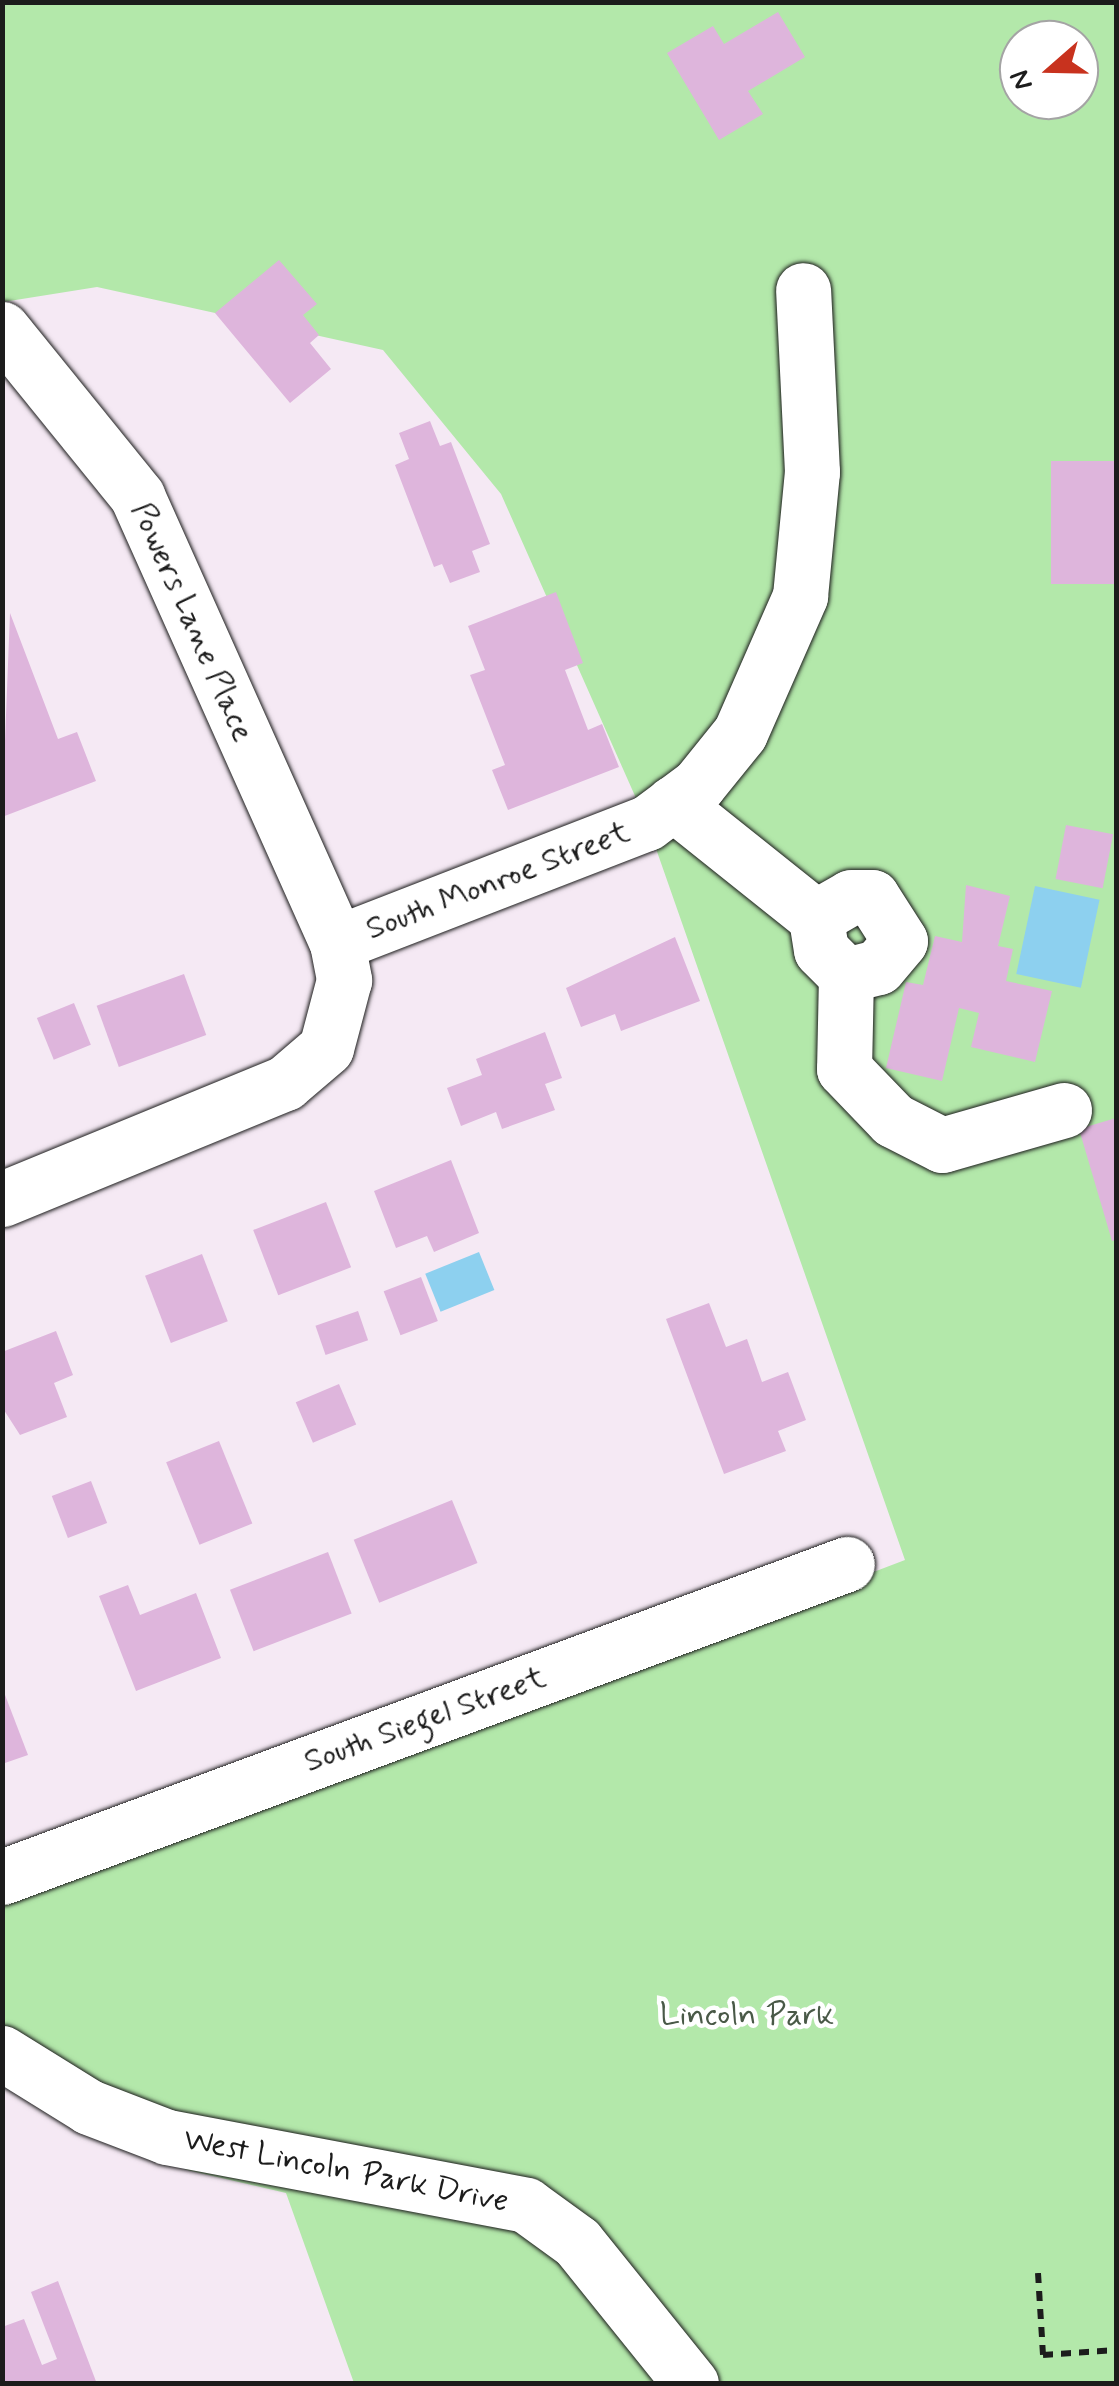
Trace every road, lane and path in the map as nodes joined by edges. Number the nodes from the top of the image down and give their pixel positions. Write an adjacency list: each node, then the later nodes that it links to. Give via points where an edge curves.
1 (803, 290): 3 (street, via 812,472 800,596 740,733)
2 (2, 329): 5 (street, Powers Lane Place, via 137,496)
3 (660, 813): 4 (street); 5 (street, South Monroe Street)
4 (816, 917): 6 (street, via 821,950); 6 (street, via 851,896 872,898 898,924 900,941 878,968)
5 (337, 943): 8 (street, South Monroe Street, via 340,1016 326,1048 285,1083)
6 (846, 975): 7 (street, via 844,1069 894,1120 942,1145)
7 (1064, 1110)
8 (2, 1199)
9 (847, 1564): 10 (street, South Siegel Street)
10 (2, 1877)
11 (2, 2053): 14 (street, West Lincoln Park Drive, via 89,2107 168,2137 526,2206 578,2242)
12 (1038, 2273): 13 (path, via 1043,2355)
13 (1116, 2350)
14 (691, 2384)

